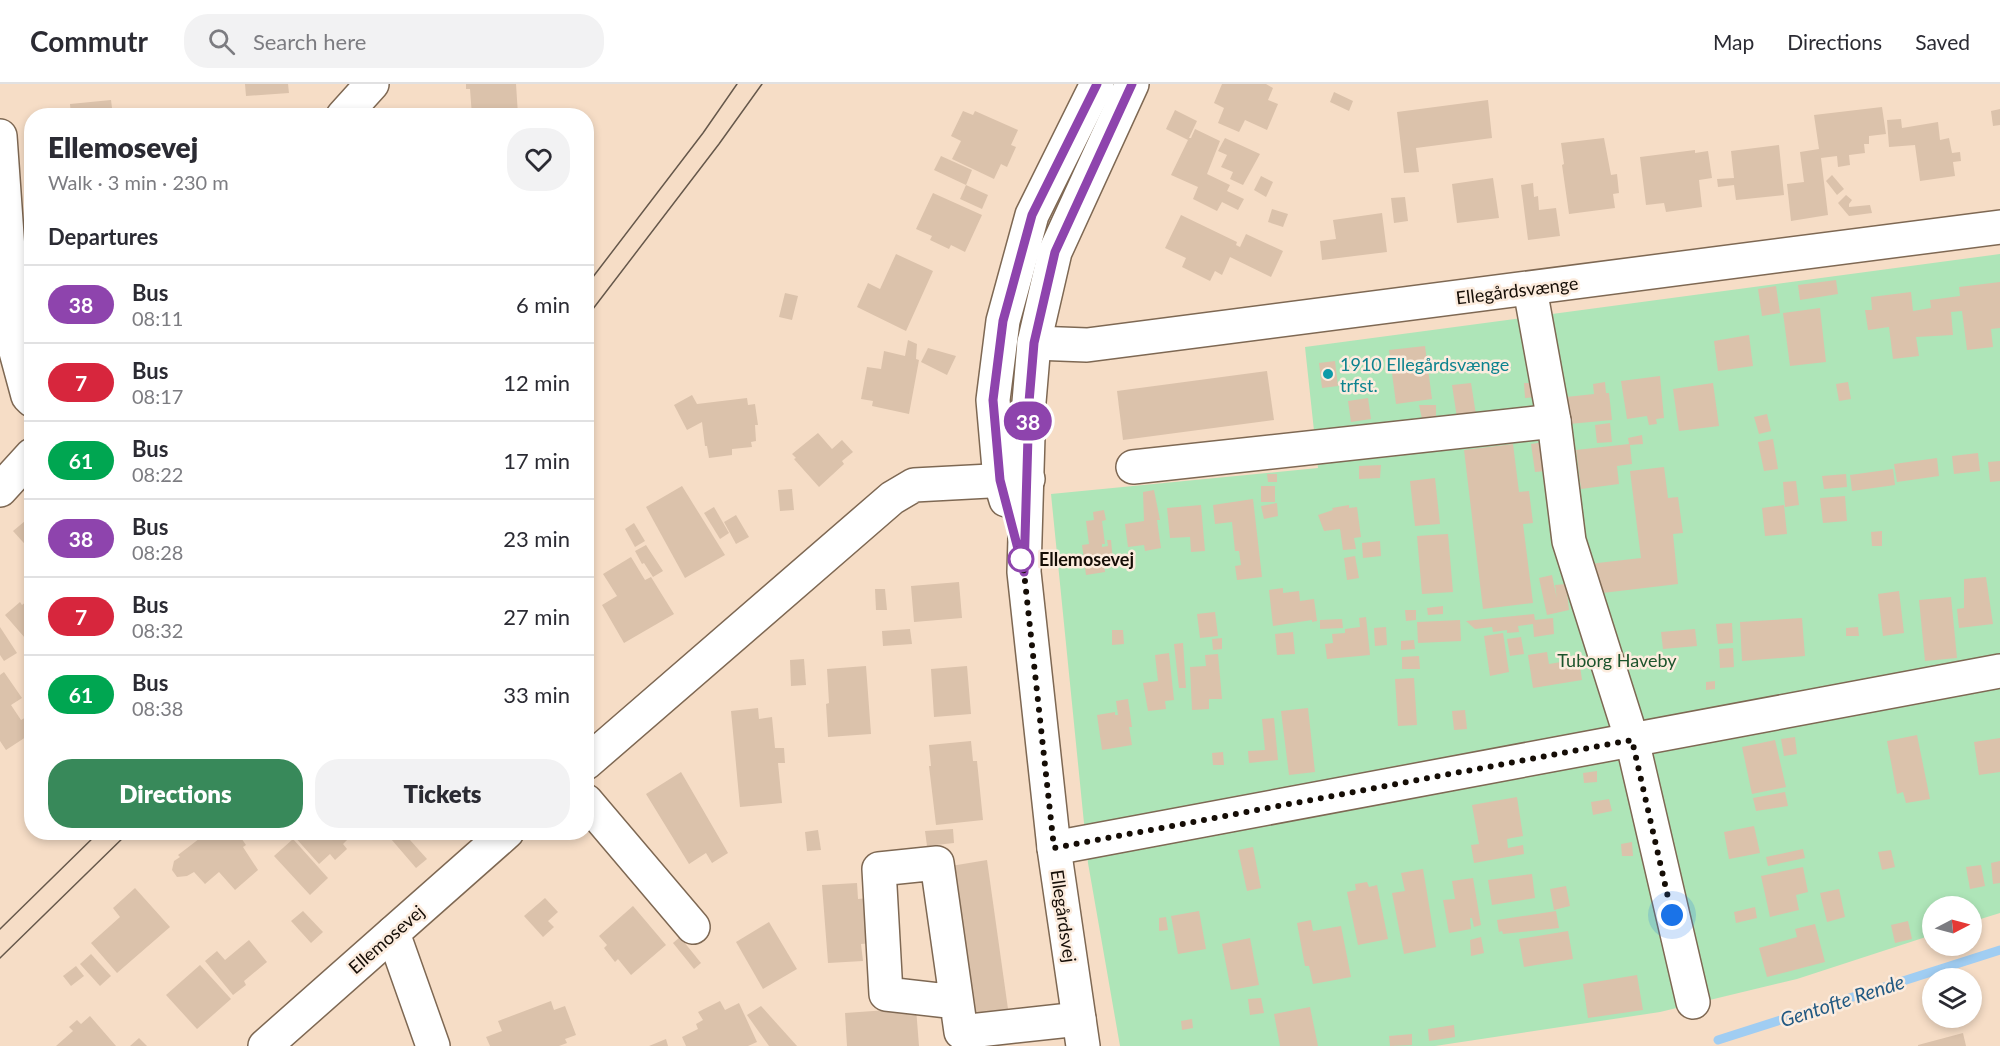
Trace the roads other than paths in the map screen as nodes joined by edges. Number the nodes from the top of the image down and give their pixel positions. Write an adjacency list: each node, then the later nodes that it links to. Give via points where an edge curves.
1 (372, 84): 4 (street)
2 (1097, 84): 13 (street, Ellegårdsvej, via 1032,215 1003,321 993,400)
3 (1132, 84): 8 (street, Ellegårdsvej, via 1055,252)
4 (351, 108)
5 (0, 136): 9 (street, via 15,348)
6 (2000, 226): 7 (street, Ellegårdsvænge)
7 (1530, 289): 8 (street, Ellegårdsvænge, via 1088,345); 10 (street)
8 (1034, 343): 13 (street, Ellegårdsvej, via 1028,413)
9 (24, 381)
10 (1554, 421): 12 (street); 16 (street, via 1569,541)
11 (24, 464): 14 (street)
12 (1134, 467)
13 (1014, 479): 17 (street, via 914,485 892,498); 20 (street, Ellegårdsvej)
14 (0, 490)
15 (2000, 671): 16 (street)
16 (1632, 740): 20 (street); 24 (street)
17 (594, 757)
18 (594, 810): 21 (street)
19 (498, 840): 22 (street, Ellemosevej)
20 (1054, 848): 25 (street, Ellegårdsvej)
21 (693, 927)
22 (393, 933): 26 (street, Ellemosevej); 27 (street)
23 (956, 1002): 25 (street, via 961,1032)
24 (1693, 1002)
25 (1081, 1033)
26 (265, 1046)
27 (434, 1046)

